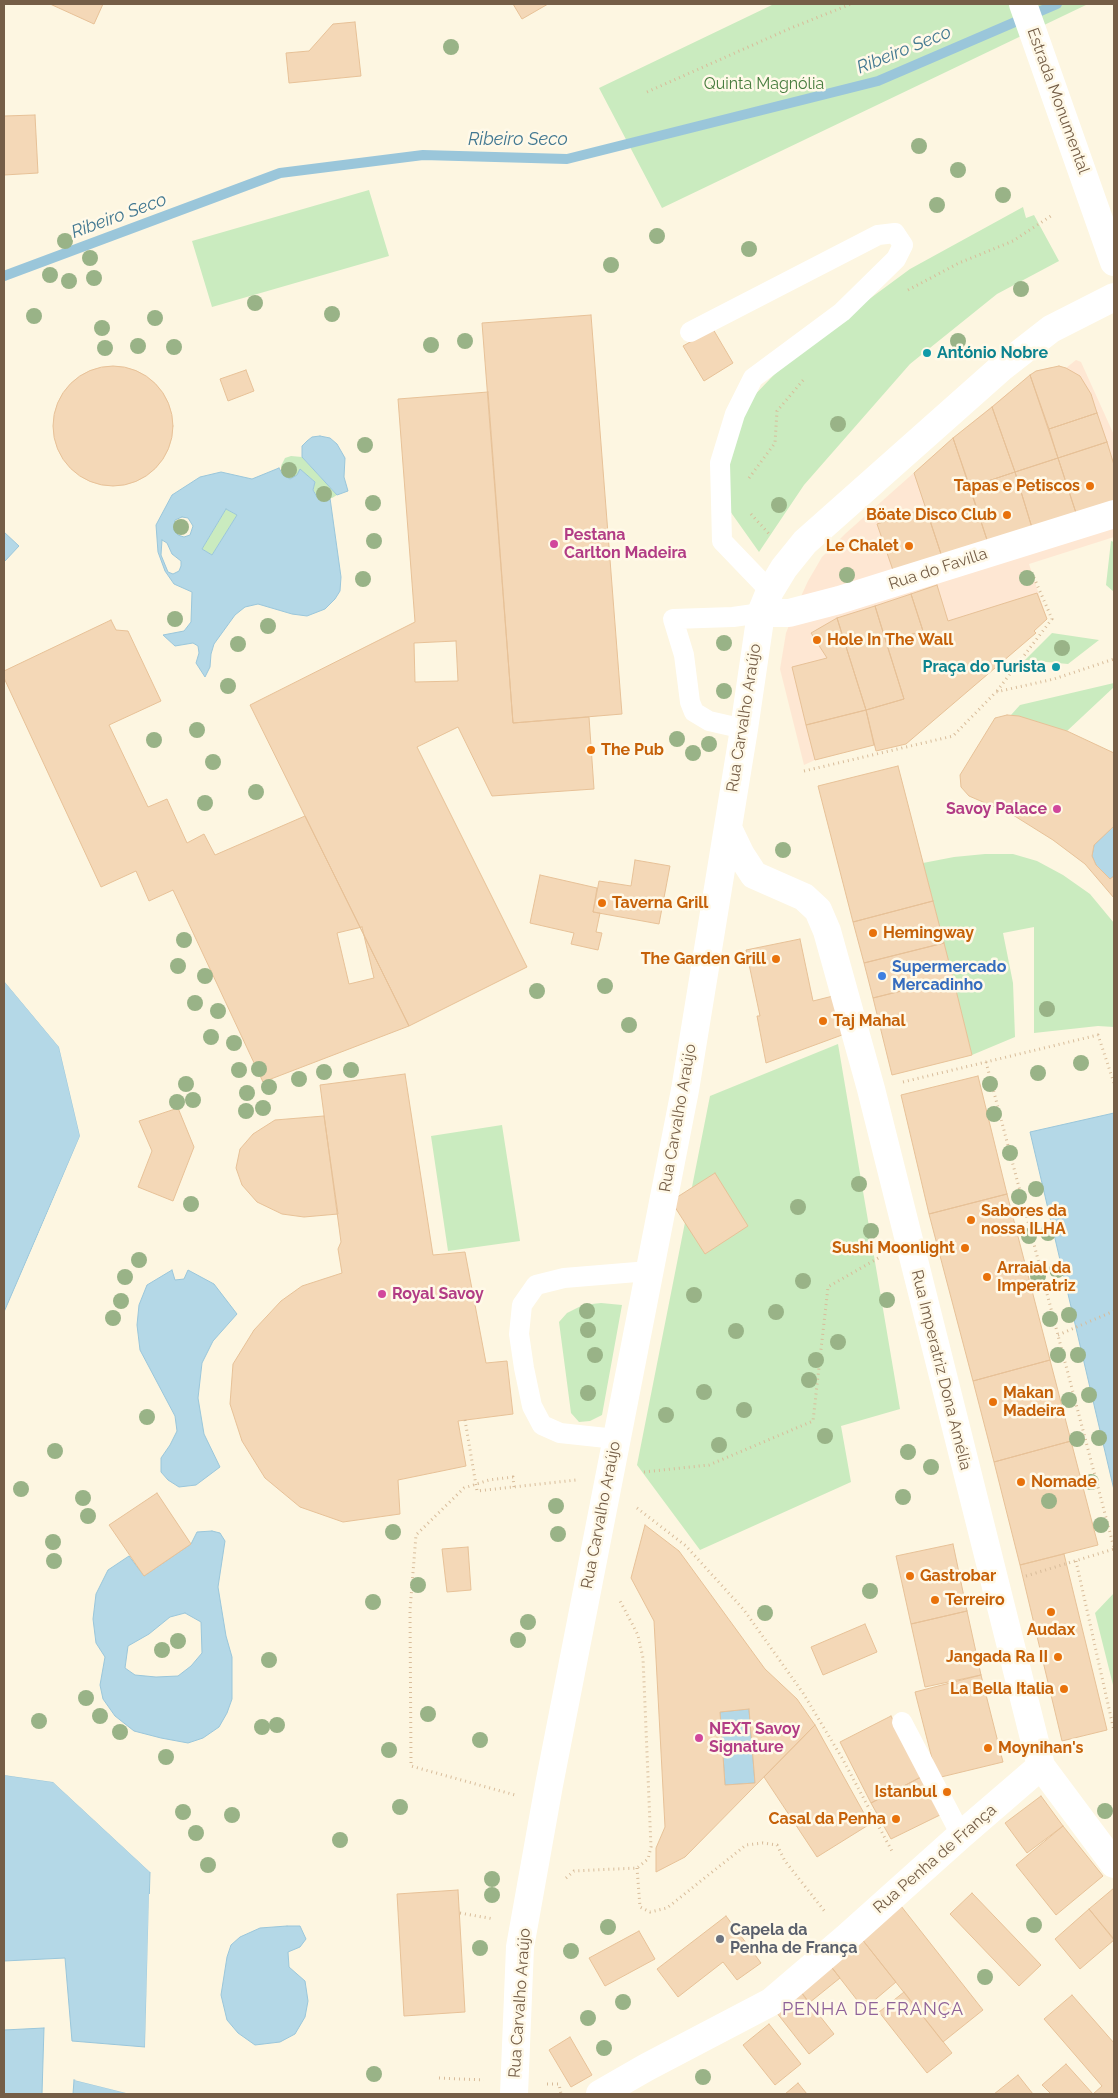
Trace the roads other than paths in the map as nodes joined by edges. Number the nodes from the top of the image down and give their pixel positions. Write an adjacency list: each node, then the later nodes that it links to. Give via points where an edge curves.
1 (1024, 4): 2 (street, Estrada Monumental)
2 (1114, 262)
3 (1114, 297): 6 (street, Rua Carvalho Araújo, via 1051,329 1001,368 805,542 784,568)
4 (690, 332): 6 (lane, via 878,235 895,233 903,245 896,259 842,312 753,378 735,414 720,463 722,541)
5 (1114, 514): 6 (street, Rua do Favilla, via 839,600 784,614)
6 (765, 602): 7 (street, Rua Carvalho Araújo); 7 (lane, via 734,617 674,619 694,712 710,721)
7 (744, 729): 8 (street, Rua Carvalho Araújo)
8 (728, 828): 9 (street, Rua Imperatriz Dona Amélia, via 754,875); 10 (street, Rua Carvalho Araújo)
9 (771, 884): 10 (street, via 754,886 735,894); 14 (street, Rua Imperatriz Dona Amélia, via 804,897 818,910 827,931 871,1089)
10 (712, 925): 11 (street, Rua Carvalho Araújo)
11 (650, 1271): 12 (street, Rua Carvalho Araújo); 12 (lane, via 564,1278 536,1285 522,1305 520,1334 524,1368 532,1406 542,1425 560,1433)
12 (616, 1439): 17 (street, Rua Carvalho Araújo, via 520,1947)
13 (902, 1722): 15 (lane)
14 (1041, 1766): 15 (street, Rua Penha de França); 16 (street, Rua Imperatriz Dona Amélia)
15 (961, 1835): 18 (street, Rua Penha de França, via 771,2002)
16 (1114, 1864)
17 (514, 2094)
18 (600, 2094)

